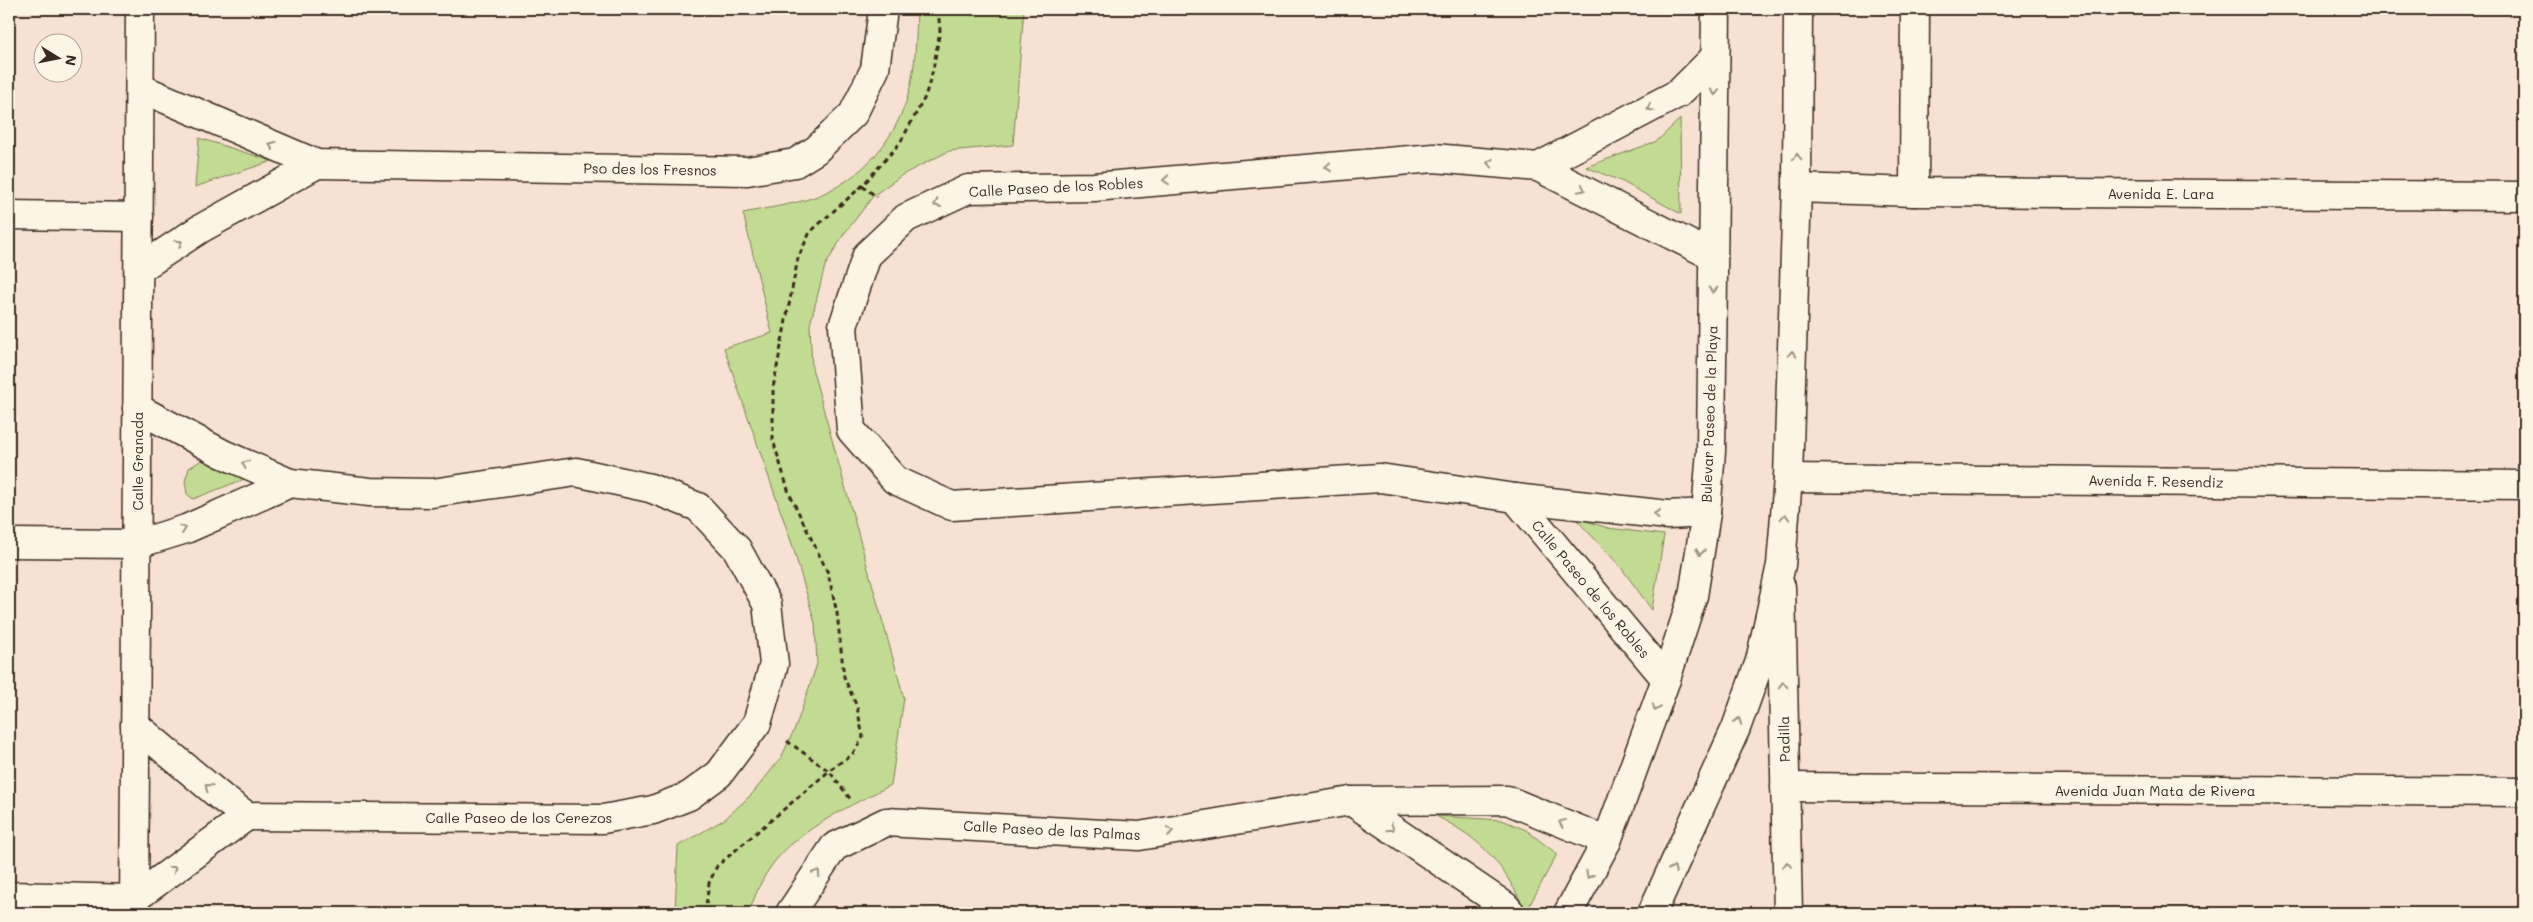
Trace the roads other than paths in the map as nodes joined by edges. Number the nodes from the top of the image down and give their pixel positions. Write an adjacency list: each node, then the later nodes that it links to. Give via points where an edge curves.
1 (140, 9): 7 (street, Calle Granada)
2 (883, 9): 8 (street, Pso des los Fresnos, via 875,69 853,114 816,150 795,163 747,171)
3 (1716, 9): 6 (street, Bulevar Paseo de la Playa)
4 (1798, 9): 10 (street, one-way to 4)
5 (1915, 9): 11 (street)
6 (1715, 57): 9 (street, one-way to 9, via 1679,93); 15 (street, Bulevar Paseo de la Playa, one-way to 15)
7 (140, 88): 8 (street, one-way to 7); 14 (street, Calle Granada)
8 (316, 164): 16 (street, one-way to 8, via 200,229)
9 (1538, 167): 15 (street, Calle Paseo de los Robles, one-way to 15); 21 (street, Calle Paseo de los Robles, one-way to 21, via 1434,158 1094,186 968,190 906,218 867,255 843,326 851,430 895,480 952,506 1380,478)
10 (1797, 188): 11 (street, Avenida E. Lara); 18 (street, one-way to 10)
11 (1914, 192): 12 (street, Avenida E. Lara)
12 (2524, 196)
13 (9, 215): 14 (street)
14 (139, 217): 16 (street, Calle Granada)
15 (1713, 256): 22 (street, Bulevar Paseo de la Playa, one-way to 22, via 1711,451)
16 (139, 269): 17 (street, Calle Granada)
17 (137, 408): 19 (street, one-way to 17, via 223,454); 24 (street, Calle Granada)
18 (1788, 478): 20 (street, Avenida F. Resendiz); 25 (street, one-way to 18)
19 (290, 483): 24 (street, one-way to 19, via 186,529); 31 (street, Calle Paseo de los Cerezos, via 370,492 432,493 576,472 650,488 698,508 737,549 767,604 774,664 757,723 719,774 689,796 653,810 603,819)
20 (2524, 485)
21 (1515, 498): 22 (street, Calle Paseo de los Robles, one-way to 21, via 1668,515); 26 (street, Calle Paseo de los Robles)
22 (1706, 514): 26 (street, Bulevar Paseo de la Playa, one-way to 26, via 1693,596)
23 (9, 543): 24 (street)
24 (137, 544): 27 (street, Calle Granada)
25 (1781, 565): 28 (street, Padilla, one-way to 25); 38 (street, one-way to 25, via 1736,728 1760,661)
26 (1666, 680): 32 (street, Bulevar Paseo de la Playa, one-way to 32)
27 (135, 725): 31 (street, one-way to 27); 34 (street, Calle Granada)
28 (1785, 788): 29 (street, Avenida Juan Mata de Rivera); 39 (street, Padilla, one-way to 28)
29 (2524, 792)
30 (1351, 801): 32 (street, Calle Paseo de las Palmas, one-way to 30, via 1507,800); 35 (street, Calle Paseo de las Palmas, one-way to 30, via 834,847 886,822 1138,836); 36 (street, one-way to 36)
31 (248, 816): 34 (street, one-way to 31)
32 (1607, 841): 37 (street, Bulevar Paseo de la Playa, one-way to 37)
33 (9, 896): 34 (street)
34 (134, 906)
35 (790, 913)
36 (1511, 913)
37 (1568, 913)
38 (1652, 913)
39 (1788, 913)

